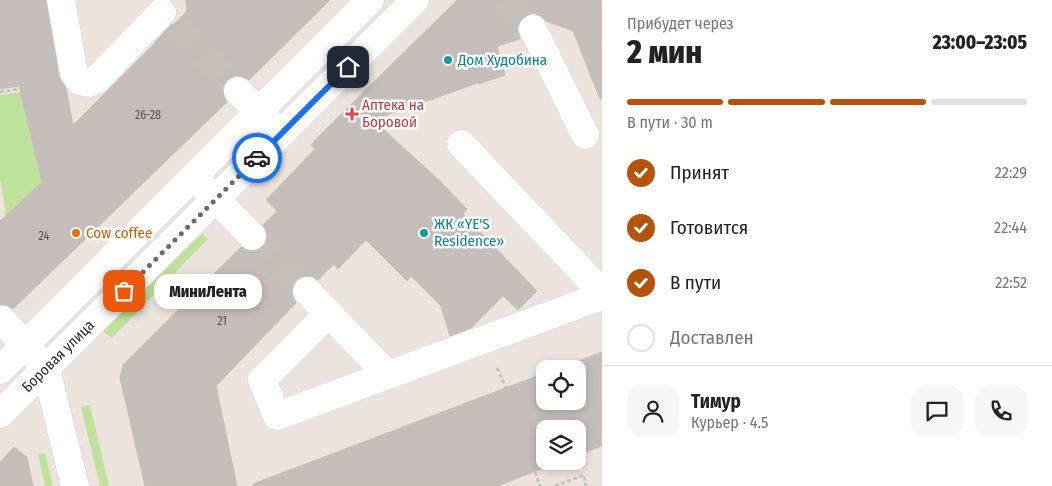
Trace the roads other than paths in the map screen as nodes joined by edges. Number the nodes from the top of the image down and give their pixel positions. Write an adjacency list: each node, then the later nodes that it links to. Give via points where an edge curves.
1 (62, 0): 4 (street, via 74,72 80,81 90,83 98,79)
2 (370, 0): 7 (street)
3 (415, 0): 8 (street, Боровая улица)
4 (166, 12)
5 (533, 29): 9 (street)
6 (238, 91): 7 (street)
7 (258, 111): 8 (street); 11 (street)
8 (281, 134): 12 (street, Боровая улица)
9 (585, 135)
10 (461, 144): 15 (street)
11 (193, 176): 12 (street); 19 (street)
12 (216, 199): 13 (street); 20 (street, Боровая улица)
13 (252, 236)
14 (308, 291): 17 (street)
15 (602, 292)
16 (602, 296): 22 (street)
17 (329, 313): 22 (street); 22 (street, via 262,380 277,416)
18 (2, 320): 19 (street)
19 (25, 344): 20 (street); 21 (street)
20 (46, 368): 23 (street, Боровая улица); 24 (street)
21 (0, 370)
22 (388, 375)
23 (0, 414)
24 (75, 486)

